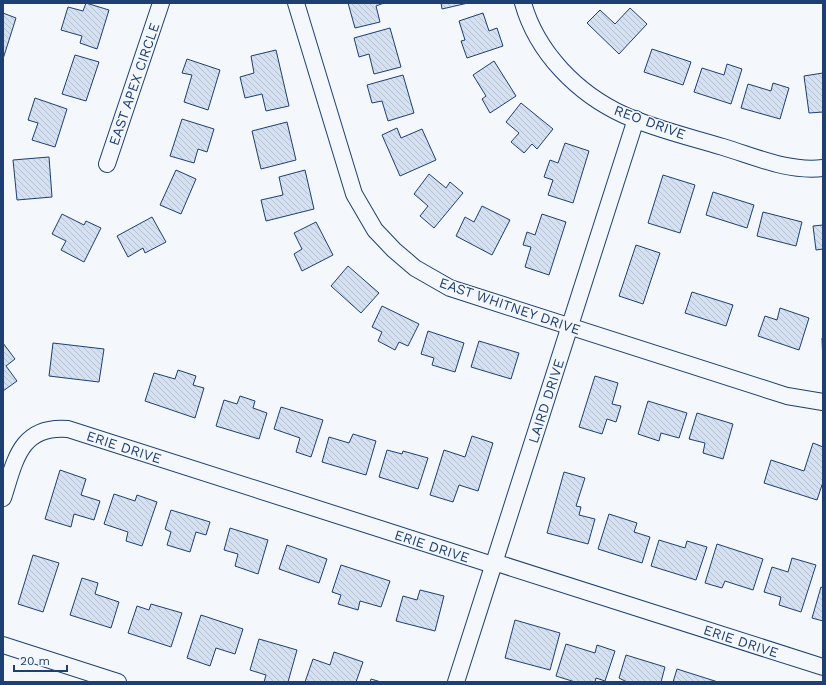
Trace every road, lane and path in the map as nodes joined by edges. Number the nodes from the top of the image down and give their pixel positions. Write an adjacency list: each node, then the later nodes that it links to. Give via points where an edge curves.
1 (161, 3): 5 (street, EAST APEX CIRCLE)
2 (296, 3): 7 (street, EAST WHITNEY DRIVE, via 349,181 375,230 415,268 450,288)
3 (523, 3): 4 (street, REO DRIVE, via 538,38 558,66 578,86 600,102)
4 (636, 119): 6 (street, REO DRIVE, via 787,167); 7 (street, LAIRD DRIVE)
5 (107, 164)
6 (823, 168)
7 (569, 327): 8 (street, EAST WHITNEY DRIVE, via 787,396); 10 (street, LAIRD DRIVE)
8 (823, 402)
9 (3, 498): 10 (street, ERIE DRIVE, via 21,448 30,438 41,431 54,428 68,429)
10 (493, 565): 12 (street, ERIE DRIVE, via 500,564); 14 (street, LAIRD DRIVE)
11 (3, 645): 13 (street)
12 (823, 668)
13 (118, 682)
14 (456, 682)

